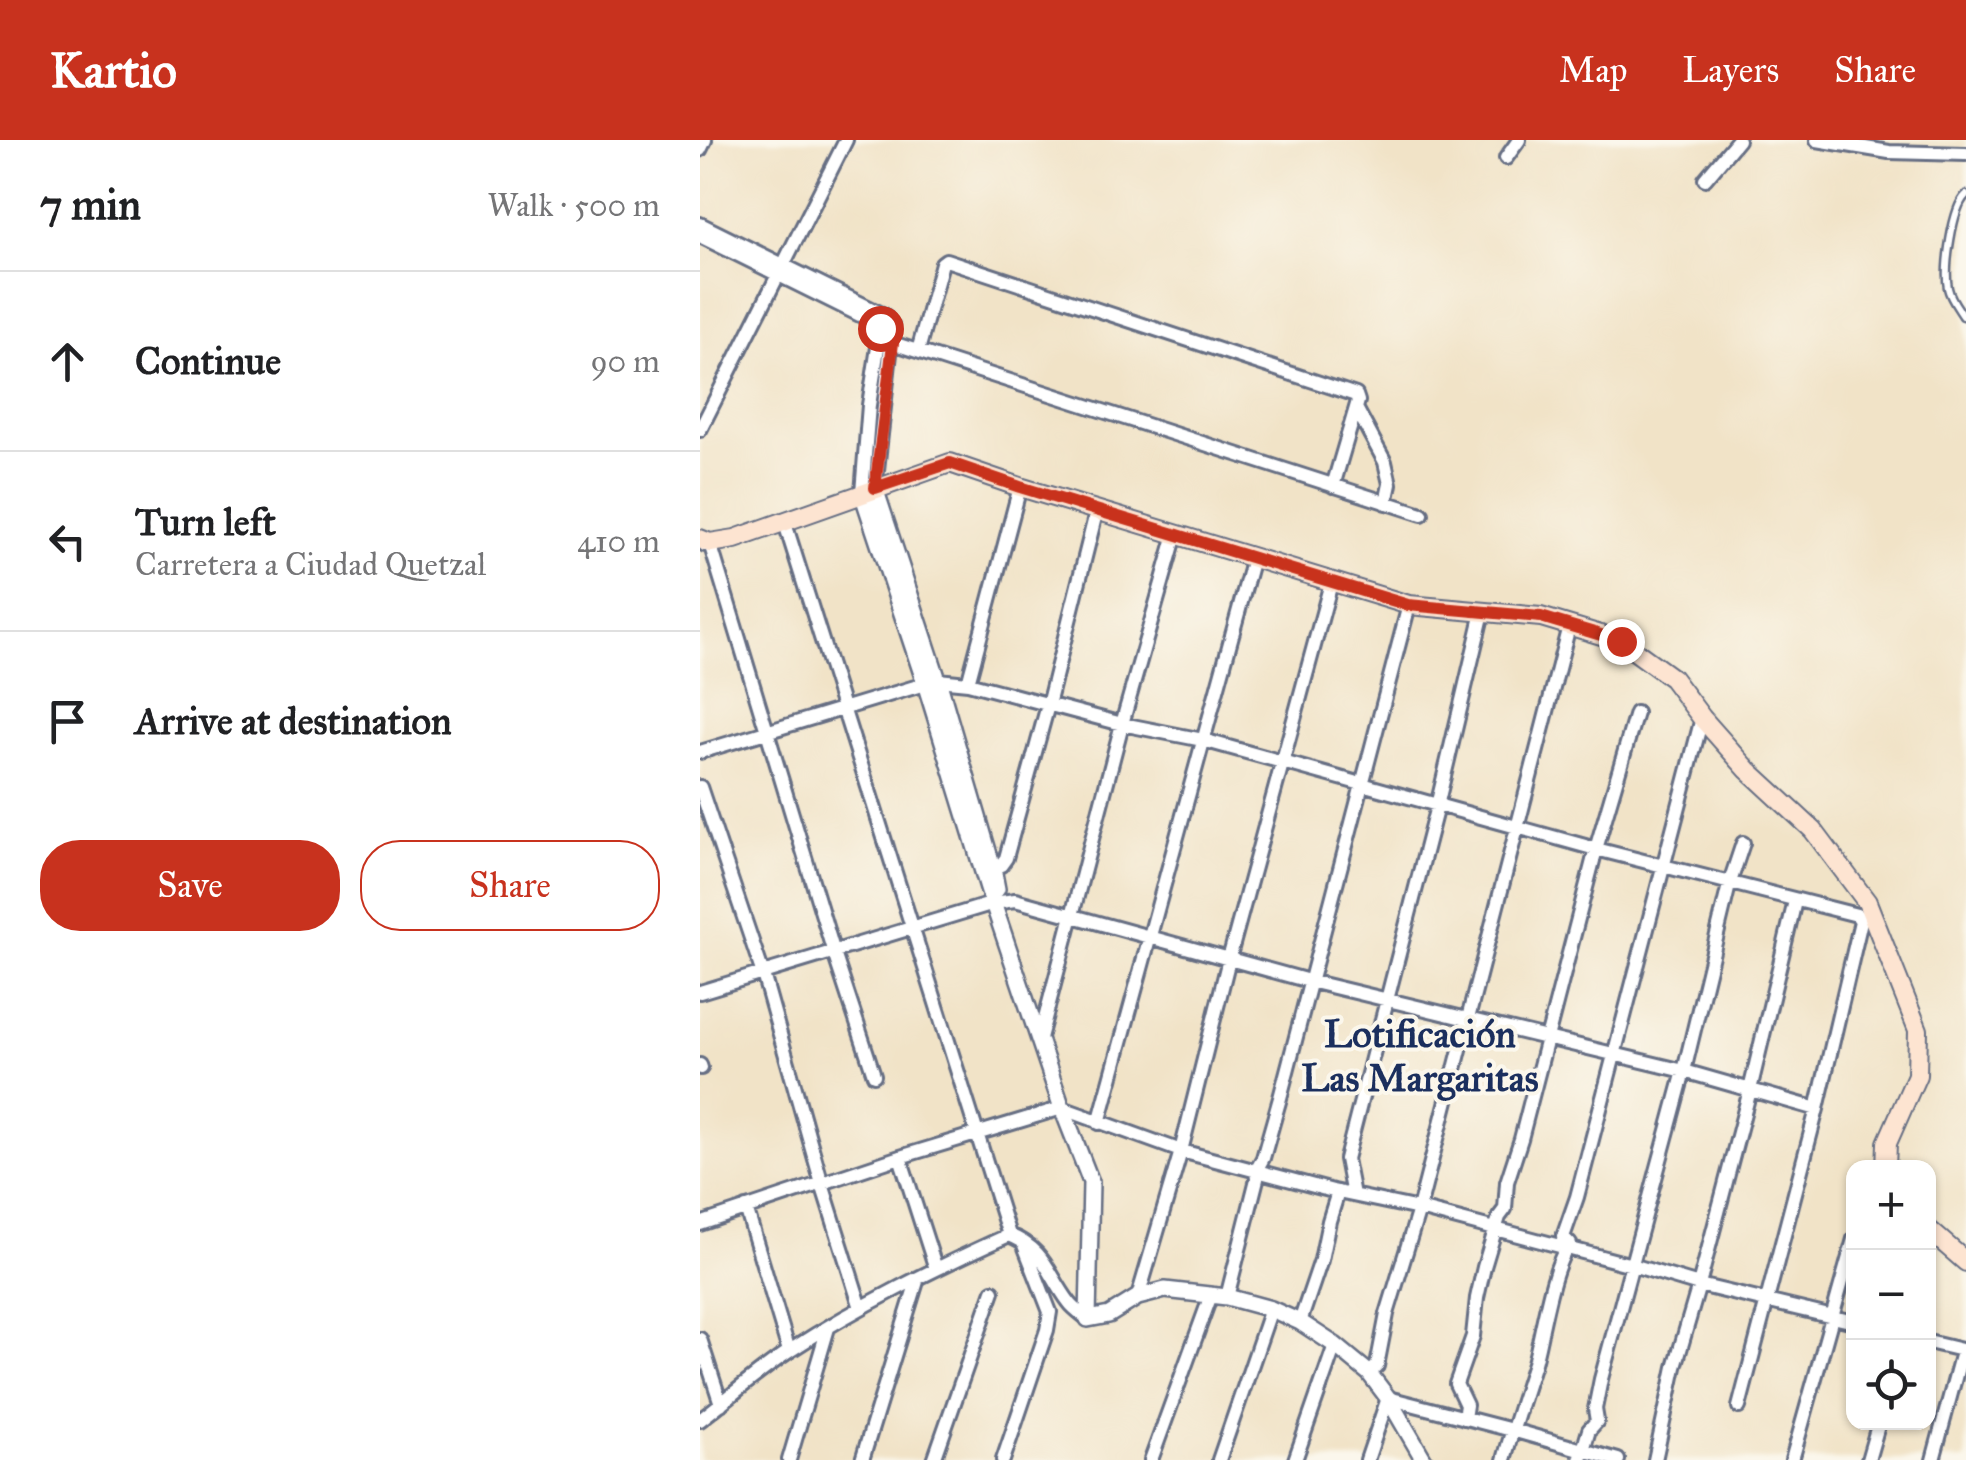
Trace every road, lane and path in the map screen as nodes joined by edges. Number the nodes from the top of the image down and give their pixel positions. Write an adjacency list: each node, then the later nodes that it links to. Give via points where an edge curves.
1 (705, 140): 6 (street)
2 (846, 140): 13 (street)
3 (1518, 140): 8 (street)
4 (1738, 140): 9 (street)
5 (1817, 140): 7 (street, via 1889,152)
6 (700, 150)
7 (1966, 154)
8 (1506, 158)
9 (1705, 179)
10 (1966, 195): 14 (lane, via 1953,218 1948,269 1948,290)
11 (700, 224): 13 (street)
12 (700, 236): 13 (street)
13 (781, 270): 15 (street, via 884,316 893,327); 18 (street)
14 (1963, 316)
15 (886, 341): 16 (street); 21 (street)
16 (918, 352): 17 (street, via 946,260 1356,395); 19 (street)
17 (1356, 408): 19 (street); 22 (street, via 1385,462)
18 (700, 430)
19 (1333, 486): 22 (street)
20 (1020, 487): 21 (main road, via 950,463); 23 (main road); 34 (street)
21 (869, 490): 25 (main road); 33 (street)
22 (1386, 503): 24 (street)
23 (1097, 509): 26 (main road); 35 (street)
24 (1422, 514)
25 (784, 520): 27 (main road); 36 (street)
26 (1176, 534): 28 (main road); 39 (street)
27 (704, 543): 40 (street)
28 (1253, 558): 29 (main road); 41 (street)
29 (1331, 583): 30 (main road); 43 (street)
30 (1408, 605): 31 (main road); 44 (street)
31 (1483, 612): 32 (main road); 46 (street)
32 (1569, 626): 38 (main road, via 1621,641 1672,678); 47 (street)
33 (932, 681): 34 (street); 36 (street); 51 (street)
34 (968, 683): 35 (street)
35 (1048, 706): 39 (street); 51 (street, via 1006,858)
36 (844, 708): 40 (street); 56 (street)
37 (1636, 713): 49 (street)
38 (1702, 718): 50 (street); 77 (main road, via 1813,830 1867,902 1918,1030 1918,1075)
39 (1122, 724): 41 (street); 55 (street)
40 (766, 732): 42 (street); 58 (street)
41 (1203, 740): 43 (street); 57 (street)
42 (700, 752)
43 (1283, 763): 44 (street); 59 (street)
44 (1361, 784): 46 (street); 61 (street)
45 (700, 787): 60 (street)
46 (1436, 806): 47 (street); 63 (street)
47 (1517, 826): 49 (street); 64 (street)
48 (1743, 843): 52 (street)
49 (1596, 849): 50 (street); 66 (street)
50 (1662, 866): 52 (street); 67 (street)
51 (988, 870): 54 (street, via 997,887)
52 (1729, 884): 53 (street); 68 (street)
53 (1795, 901): 70 (street); 72 (street, via 1862,920)
54 (994, 903): 55 (street, via 1015,900); 56 (street); 65 (street)
55 (1074, 915): 57 (street); 65 (street)
56 (912, 928): 58 (street); 74 (street)
57 (1148, 936): 59 (street); 73 (street)
58 (834, 953): 60 (street); 69 (street)
59 (1229, 960): 61 (street); 75 (street)
60 (764, 974): 62 (street); 79 (street)
61 (1309, 980): 63 (street); 78 (street)
62 (700, 992)
63 (1386, 998): 64 (street); 80 (street, via 1346,1159)
64 (1468, 1018): 66 (street); 82 (street)
65 (1040, 1038): 71 (street)
66 (1547, 1038): 67 (street); 84 (street)
67 (1614, 1054): 68 (street); 87 (street)
68 (1684, 1071): 70 (street); 90 (street)
69 (874, 1075)
70 (1750, 1090): 72 (street); 93 (street)
71 (1062, 1108): 73 (street); 74 (street); 101 (street, via 1091,1182)
72 (1817, 1109): 97 (street)
73 (1099, 1123): 75 (street)
74 (976, 1134): 76 (street); 86 (street)
75 (1181, 1151): 78 (street); 96 (street)
76 (900, 1157): 79 (street); 91 (street)
77 (1886, 1160)
78 (1256, 1170): 80 (street); 95 (street, via 1244,1233)
79 (822, 1184): 81 (street); 98 (street)
80 (1346, 1194): 82 (street); 103 (street, via 1329,1221)
81 (746, 1208): 83 (street); 108 (street)
82 (1420, 1209): 84 (street); 110 (street, via 1377,1366)
83 (700, 1224)
84 (1496, 1230): 87 (street); 114 (street, via 1474,1336 1456,1384)
85 (1936, 1236): 89 (main road)
86 (1015, 1238): 91 (street); 101 (street, via 1040,1256); 122 (street, via 1050,1312)
87 (1565, 1249): 90 (street); 116 (street)
88 (1851, 1250): 100 (street)
89 (1966, 1262)
90 (1632, 1265): 93 (street); 118 (street, via 1600,1379 1597,1421)
91 (936, 1269): 92 (street)
92 (918, 1278): 98 (street); 120 (street)
93 (1699, 1286): 97 (street); 130 (street)
94 (994, 1291): 121 (street)
95 (1219, 1296): 96 (street, via 1166,1290); 99 (street); 123 (street)
96 (1138, 1297): 101 (street)
97 (1767, 1300): 100 (street); 113 (street)
98 (861, 1308): 104 (street)
99 (1271, 1309): 103 (street); 124 (street)
100 (1834, 1317): 102 (street); 131 (street)
101 (1088, 1320)
102 (1846, 1320)
103 (1300, 1322): 107 (street)
104 (828, 1328): 108 (street); 119 (street)
105 (700, 1339): 112 (street)
106 (1936, 1344): 109 (street)
107 (1335, 1345): 110 (street); 125 (street)
108 (789, 1351): 112 (street)
109 (1964, 1351): 133 (street)
110 (1369, 1372): 111 (street)
111 (1388, 1398): 114 (street); 126 (street); 127 (street)
112 (720, 1404): 115 (street)
113 (1739, 1407)
114 (1464, 1418): 116 (street)
115 (700, 1420)
116 (1512, 1430): 118 (street); 128 (street)
117 (1877, 1430): 132 (street)
118 (1582, 1455): 129 (street)
119 (789, 1460)
120 (862, 1460)
121 (934, 1460)
122 (1003, 1460)
123 (1151, 1460)
124 (1219, 1460)
125 (1295, 1460)
126 (1368, 1460)
127 (1424, 1460)
128 (1504, 1460)
129 (1618, 1460)
130 (1655, 1460)
131 (1792, 1460)
132 (1868, 1460)
133 (1934, 1460)

